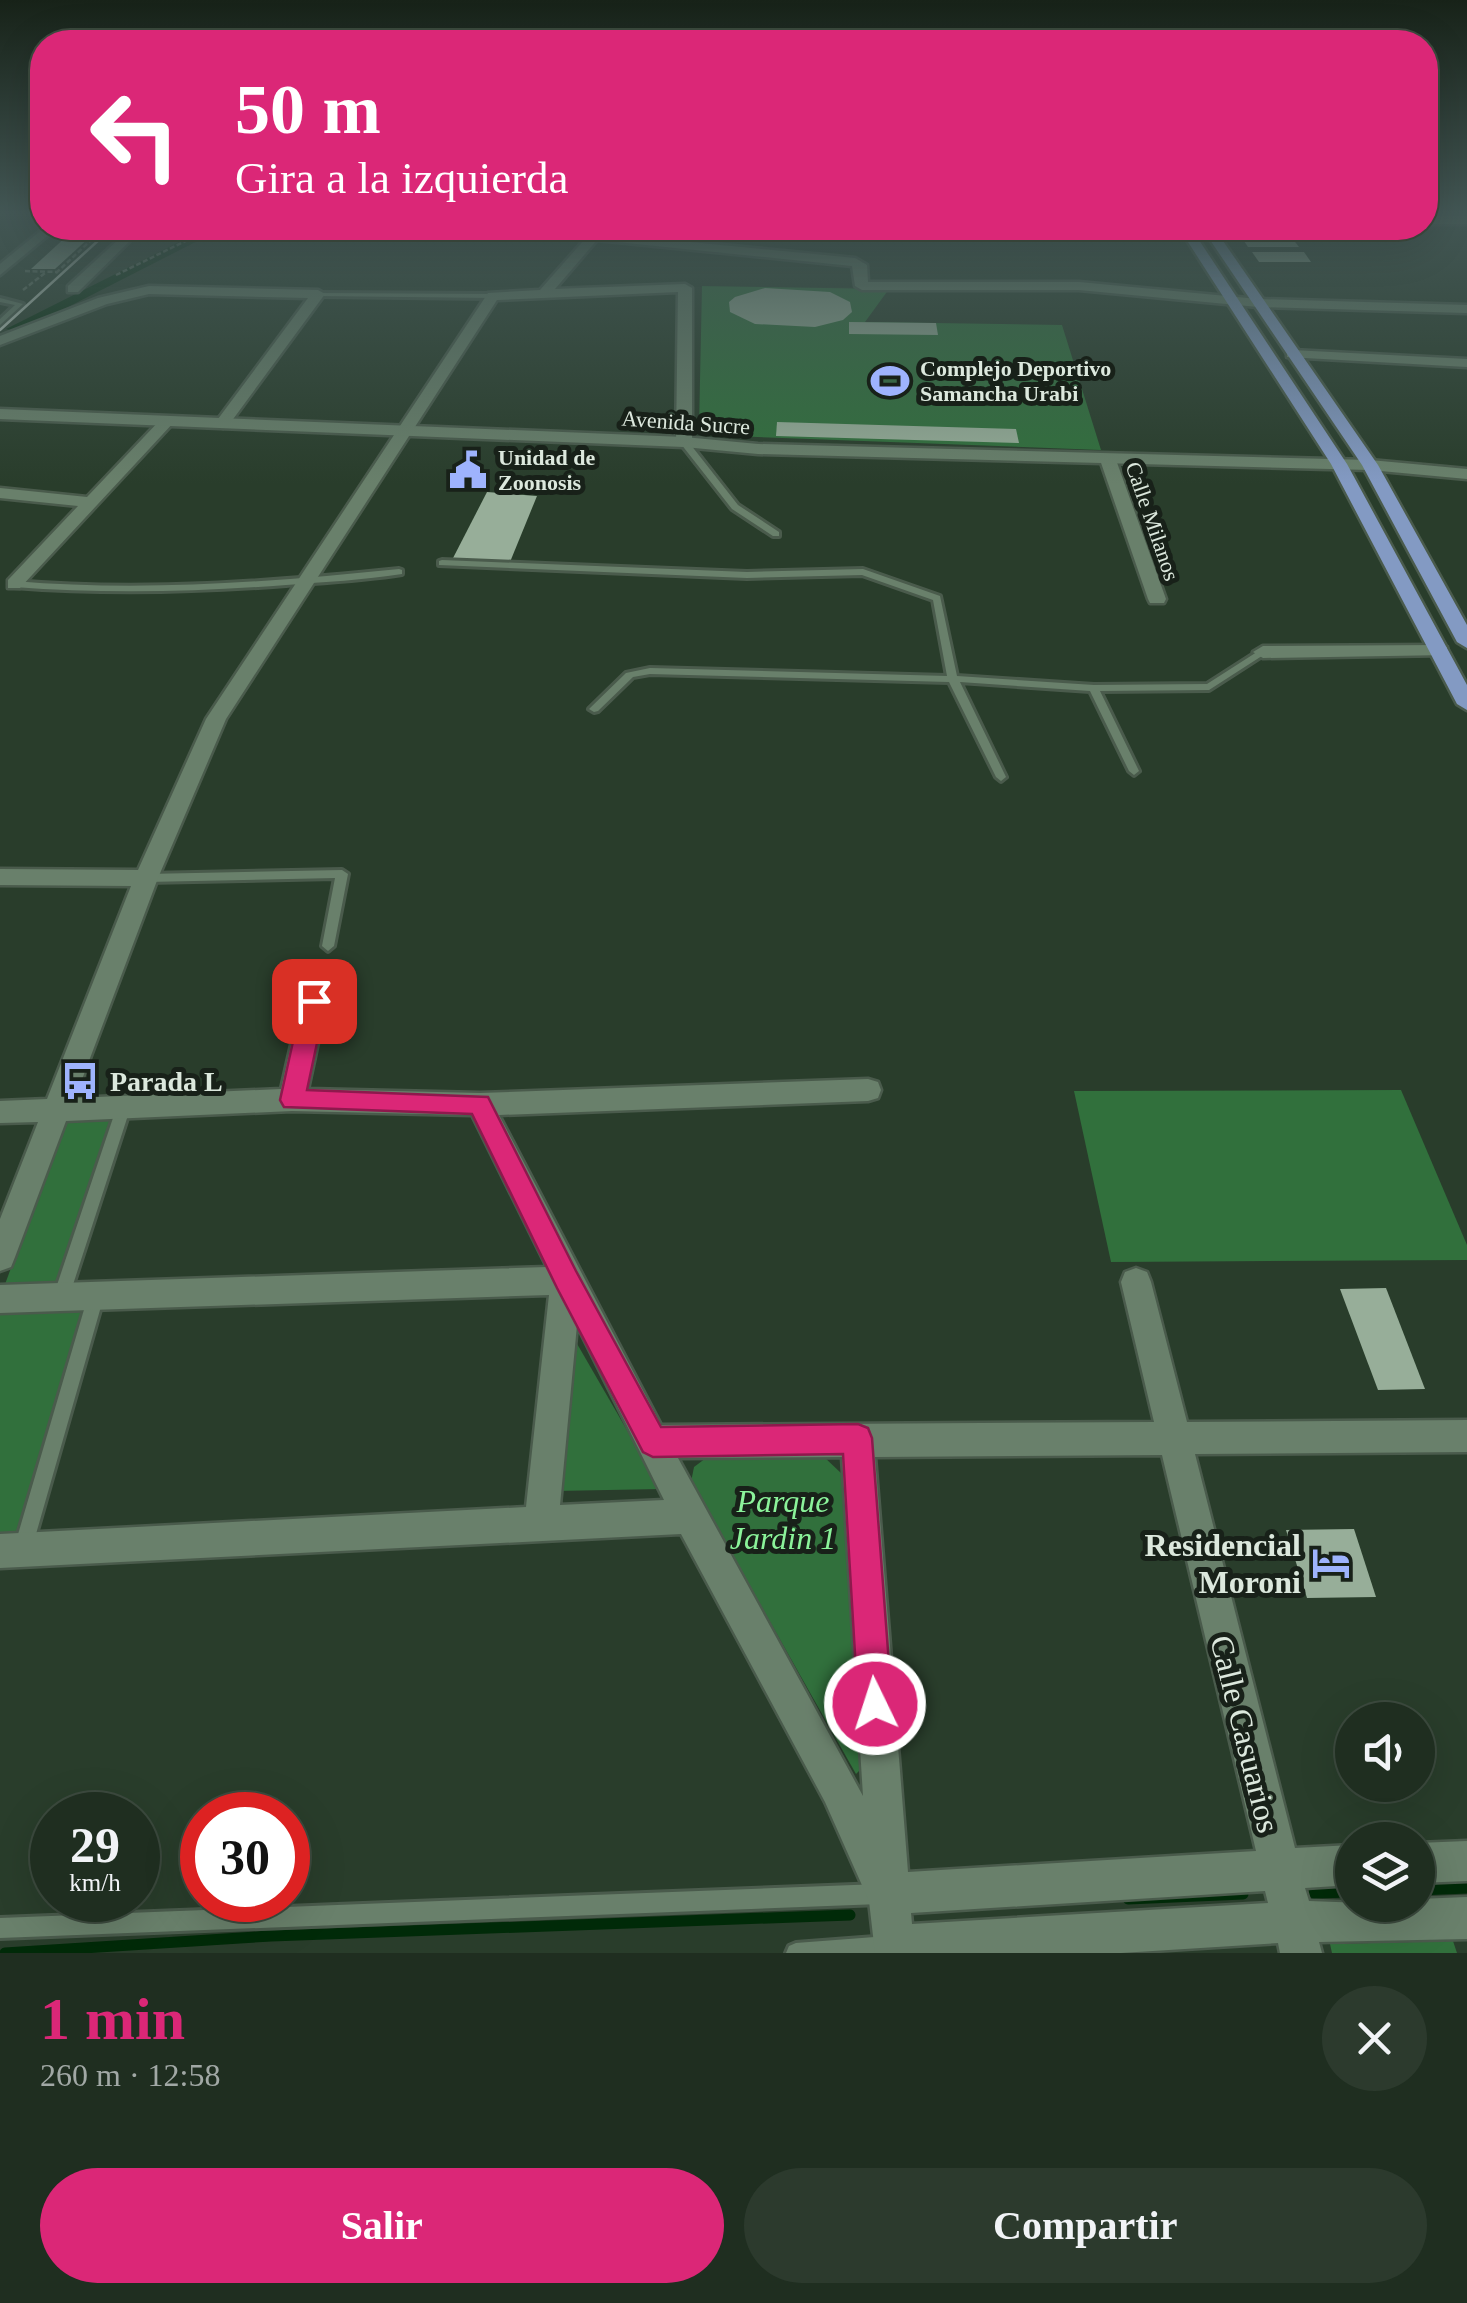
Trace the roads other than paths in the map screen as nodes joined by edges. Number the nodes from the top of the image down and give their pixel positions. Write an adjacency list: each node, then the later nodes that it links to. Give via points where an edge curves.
1 (11, 302): 10 (lane, via 20,304)
2 (100, 302): 11 (street)
3 (312, 302): 16 (street)
4 (490, 302): 17 (street)
5 (685, 302): 18 (street)
6 (1233, 302): 20 (main road)
7 (1236, 302): 8 (street)
8 (1258, 303): 9 (street); 12 (main road)
9 (1467, 309)
10 (0, 323)
11 (0, 340)
12 (1292, 354): 13 (street); 21 (main road)
13 (1467, 363)
14 (0, 414): 15 (street, Avenida Sucre)
15 (166, 421): 16 (street, Avenida Sucre); 24 (street)
16 (223, 423): 17 (street, Avenida Sucre)
17 (403, 432): 18 (street, Avenida Sucre); 28 (street)
18 (684, 442): 19 (street, Avenida Sucre); 25 (lane, via 735,507)
19 (1108, 457): 20 (street, Avenida Sucre); 30 (street, Calle Milanos)
20 (1339, 464): 21 (street, Avenida Sucre); 32 (main road)
21 (1370, 464): 22 (street, Avenida Sucre); 31 (main road)
22 (1467, 474)
23 (0, 493): 24 (street)
24 (90, 502): 29 (street)
25 (776, 534)
26 (442, 563): 34 (lane, via 747,575 863,572 937,598)
27 (398, 572): 28 (lane)
28 (308, 582): 29 (lane); 41 (street, via 216,719)
29 (14, 584)
30 (1157, 600)
31 (1467, 642)
32 (1440, 651): 33 (street); 36 (main road)
33 (1263, 652): 35 (lane, via 1210,687)
34 (953, 680): 35 (lane); 37 (lane, via 650,671 630,676); 39 (lane)
35 (1094, 688): 38 (lane)
36 (1467, 704)
37 (594, 709)
38 (1134, 771)
39 (1001, 777)
40 (0, 877): 41 (street)
41 (146, 878): 42 (lane, via 342,874); 48 (street)
42 (328, 946)
43 (314, 1001): 45 (street)
44 (868, 1090): 46 (street)
45 (292, 1100): 46 (street); 47 (street)
46 (480, 1104): 51 (street)
47 (124, 1106): 48 (street); 54 (lane)
48 (59, 1110): 49 (street); 50 (street)
49 (0, 1112)
50 (0, 1257)
51 (566, 1280): 53 (street); 59 (street); 61 (street)
52 (1136, 1282): 58 (street, Calle Casuarios)
53 (96, 1296): 54 (street); 62 (lane)
54 (61, 1297): 55 (street)
55 (0, 1299)
56 (1467, 1436): 58 (street)
57 (858, 1438): 58 (street); 59 (street); 67 (street)
58 (1172, 1440): 66 (street, Calle Casuarios)
59 (653, 1442): 60 (street)
60 (690, 1516): 61 (street); 67 (street, via 839,1788)
61 (541, 1524): 62 (street)
62 (11, 1551)
63 (1467, 1861): 64 (street)
64 (1435, 1862)
65 (1335, 1865): 66 (street)
66 (1278, 1867): 67 (street); 70 (street, Calle Casuarios)
67 (887, 1894): 69 (lane); 71 (street)
68 (1467, 1918): 70 (street)
69 (0, 1928)
70 (1296, 1937): 71 (street)
71 (893, 1946): 72 (lane)
72 (796, 1953)

